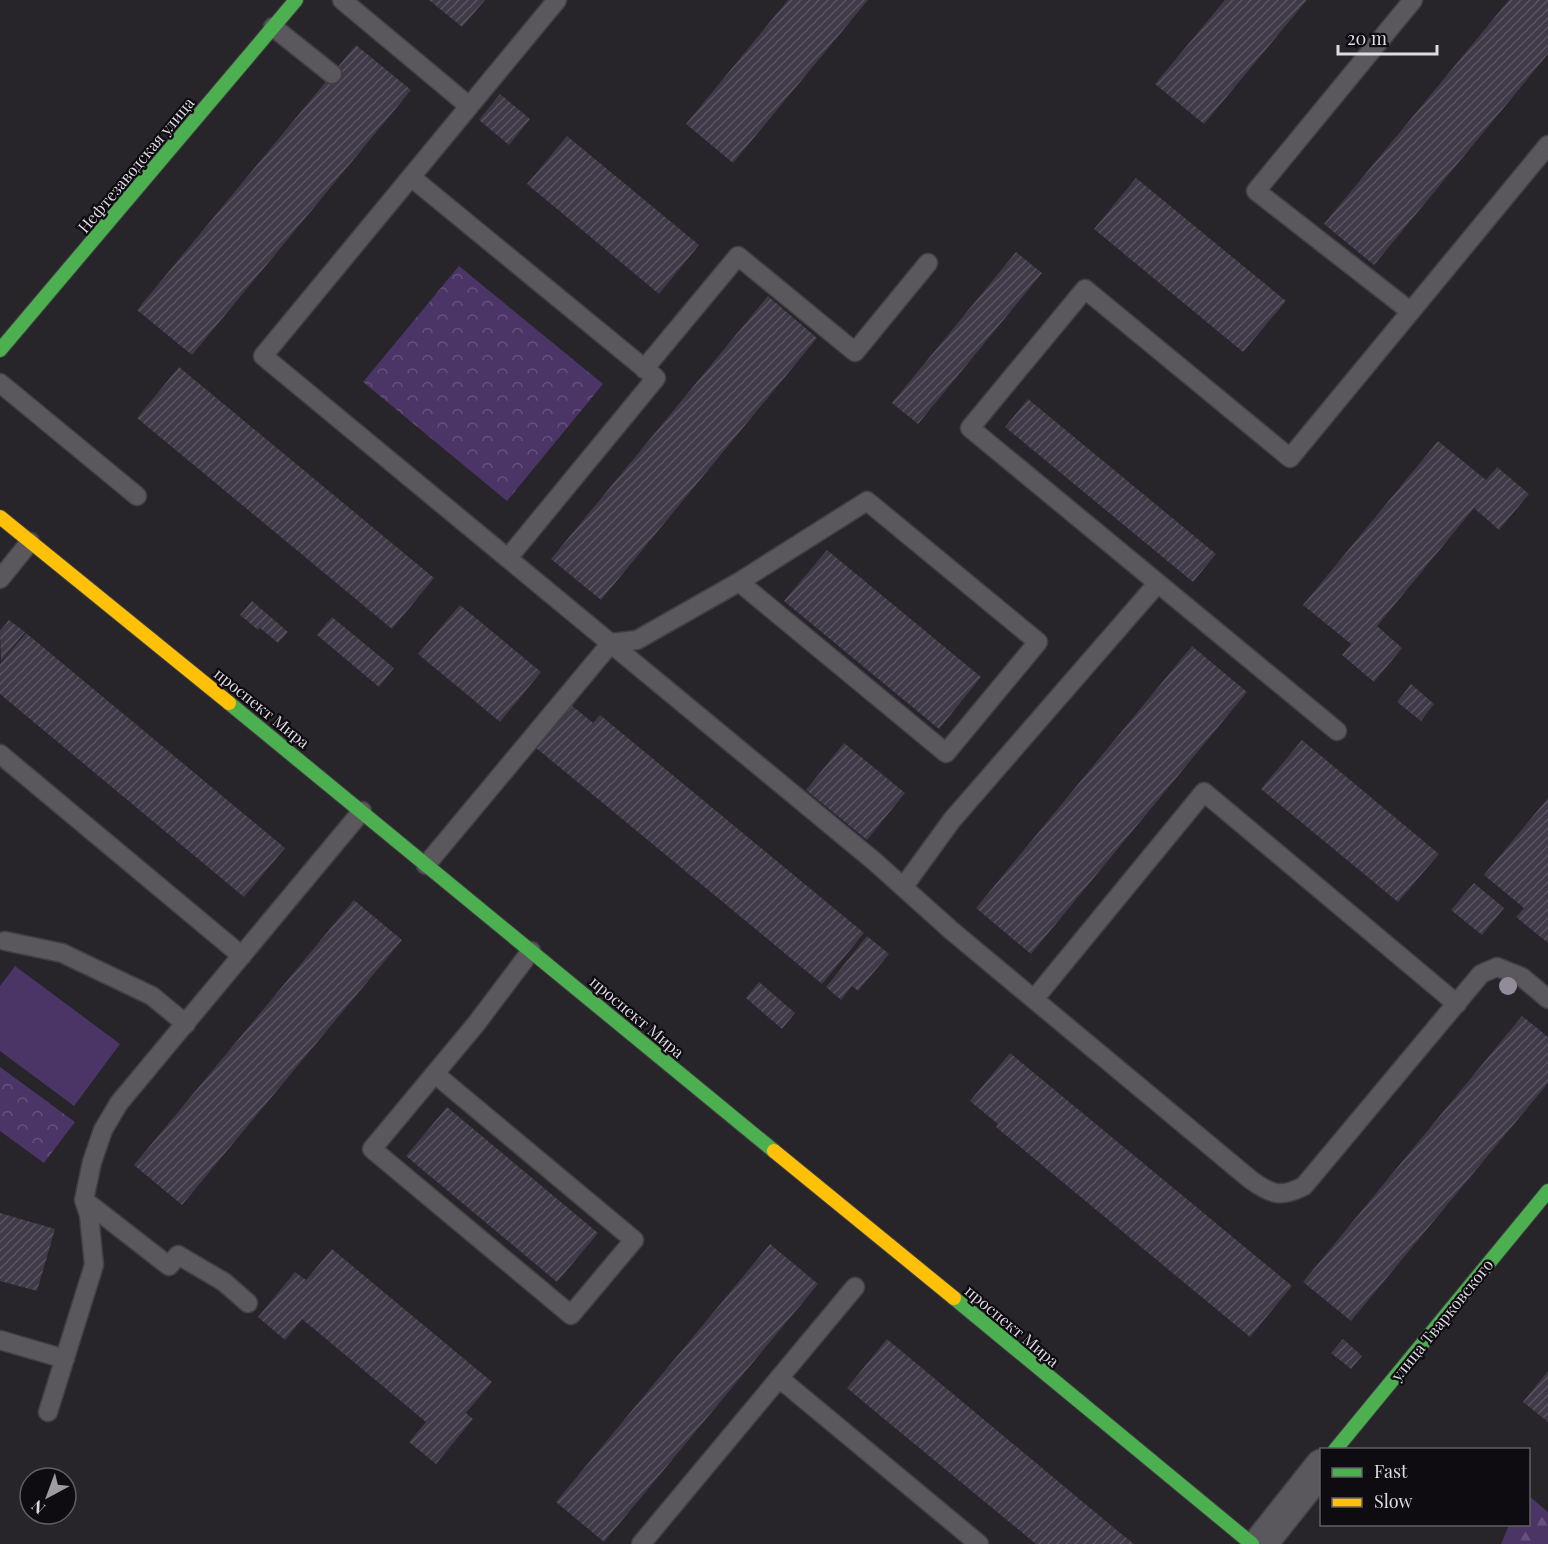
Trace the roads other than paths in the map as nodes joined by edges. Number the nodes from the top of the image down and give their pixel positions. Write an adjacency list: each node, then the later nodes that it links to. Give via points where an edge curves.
1 (296, 0): 5 (main road, Нефтезаводская улица)
2 (342, 0): 7 (lane)
3 (557, 0): 7 (lane)
4 (1413, 0): 11 (lane, via 1256,191)
5 (273, 27): 6 (lane); 12 (main road, Нефтезаводская улица)
6 (332, 74)
7 (469, 106): 9 (lane)
8 (1548, 145): 11 (lane)
9 (411, 177): 13 (lane); 18 (lane, via 263,356)
10 (928, 263): 13 (lane, via 855,352 738,256)
11 (1410, 311): 21 (lane, via 1290,458 1086,289 970,428)
12 (0, 350)
13 (644, 369): 18 (lane, via 656,378)
14 (0, 383): 15 (lane)
15 (137, 496)
16 (0, 517): 17 (main road, проспект Мира)
17 (30, 542): 19 (lane); 25 (main road, проспект Мира)
18 (507, 558): 22 (lane)
19 (0, 579)
20 (739, 582): 20 (lane, via 867,501 1038,642 946,753); 22 (lane, via 637,640)
21 (1157, 584): 23 (lane); 27 (lane, via 952,820)
22 (611, 643): 26 (lane); 27 (lane)
23 (1337, 732)
24 (0, 754): 30 (lane)
25 (362, 811): 26 (main road, проспект Мира); 30 (lane)
26 (426, 865): 29 (main road, проспект Мира)
27 (904, 886): 31 (lane)
28 (5, 940): 34 (lane, via 62,953 152,996)
29 (531, 951): 35 (lane); 48 (main road, проспект Мира)
30 (242, 956): 34 (lane)
31 (1035, 998): 33 (lane, via 1251,1180 1268,1192 1288,1194 1305,1186 1318,1172); 33 (lane, via 1204,792)
32 (1548, 999): 33 (lane, via 1522,977 1497,967 1481,974)
33 (1456, 1004)
34 (186, 1024): 37 (lane, via 119,1103 103,1130)
35 (435, 1074): 35 (lane, via 634,1240 571,1315 372,1149)
36 (1548, 1191): 44 (main road, улица Тварковского)
37 (84, 1200): 39 (lane, via 169,1266 178,1255 224,1282); 41 (lane, via 94,1265)
38 (855, 1287): 42 (lane)
39 (248, 1303)
40 (0, 1340): 41 (lane)
41 (65, 1359): 43 (lane)
42 (779, 1378): 46 (lane); 47 (lane)
43 (48, 1412)
44 (1336, 1448)
45 (1320, 1469): 49 (street)
46 (641, 1544)
47 (979, 1544)
48 (1252, 1544)
49 (1260, 1544)

